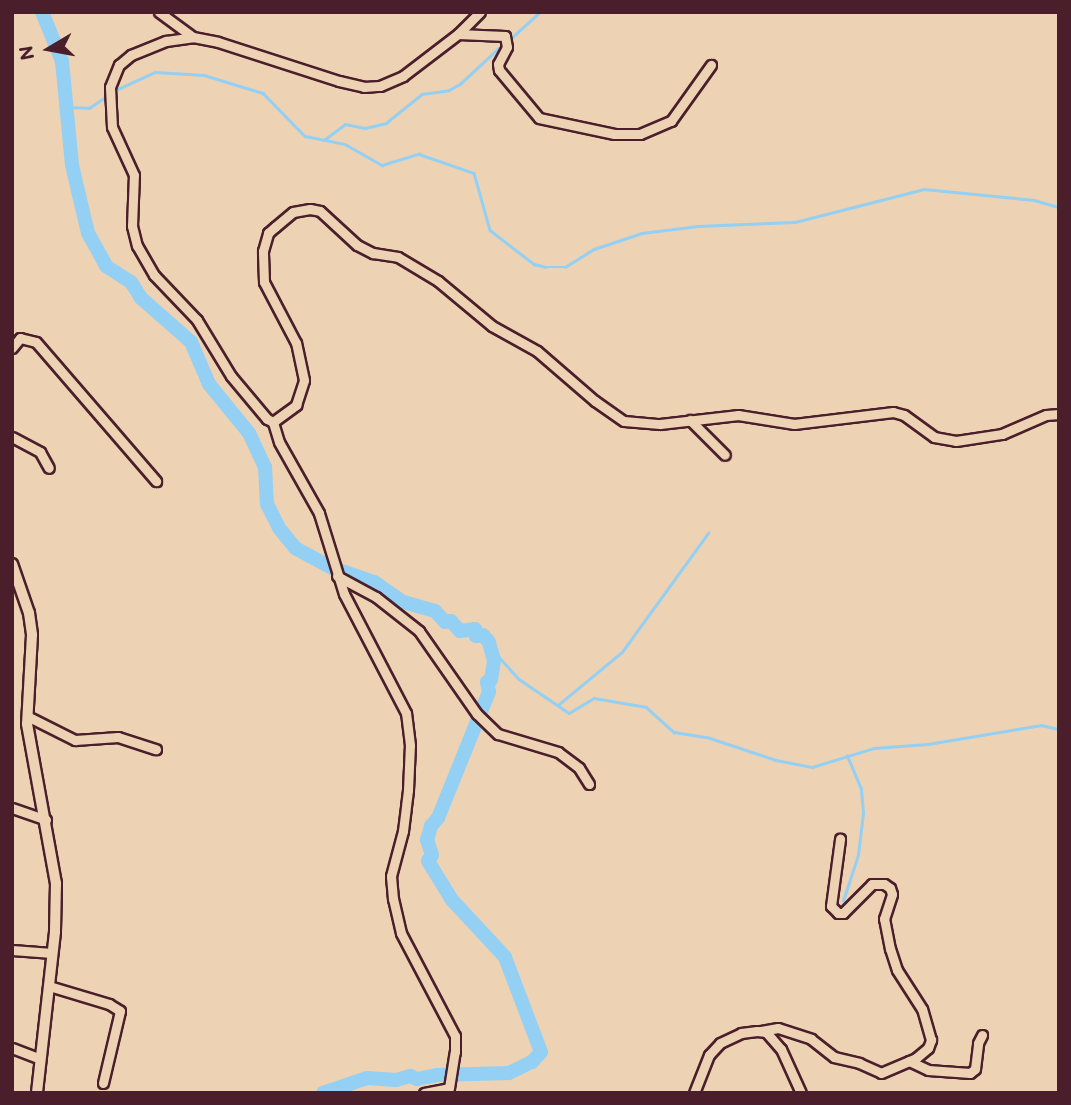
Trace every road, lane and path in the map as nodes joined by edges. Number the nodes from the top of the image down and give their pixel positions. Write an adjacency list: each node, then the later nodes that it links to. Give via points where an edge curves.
1 (159, 12): 4 (street)
2 (480, 12): 3 (street)
3 (458, 34): 4 (street, via 399,79 371,87); 5 (street, via 505,36 507,47 499,70 539,118 614,134 640,134 671,121)
4 (192, 37): 9 (street, via 166,41 131,55 122,61 112,80 110,122 134,175 133,235 154,275 190,312 231,376)
5 (710, 65)
6 (12, 348): 13 (street, via 20,338 36,342)
7 (1059, 414): 8 (street, via 992,436 956,441 934,437 893,412 794,424 748,415)
8 (690, 420): 9 (street, via 660,424 624,421 531,347 483,320 438,281 398,257 357,245 320,211 310,209 293,212 268,233 263,251 264,282 296,342 304,380 296,405); 11 (street)
9 (273, 422): 15 (street, via 279,442 319,513)
10 (12, 437): 12 (street, via 40,452)
11 (725, 455)
12 (49, 468)
13 (156, 481)
14 (12, 564): 16 (street, via 32,635)
15 (337, 576): 18 (street, via 376,597 414,626 498,734 558,752 579,768); 32 (street, via 406,713 408,790 391,876 393,899 401,933 455,1036 456,1052 449,1088)
16 (27, 716): 17 (street, via 75,740 118,737); 20 (street)
17 (156, 749)
18 (589, 784)
19 (12, 808): 20 (street)
20 (46, 820): 23 (street, via 57,906)
21 (840, 839): 29 (street, via 833,910 843,913 872,884 884,884 892,894 884,919 890,949 897,970 922,1009 931,1040 923,1053)
22 (12, 950): 23 (street)
23 (52, 953): 24 (street)
24 (49, 986): 28 (street); 30 (street, via 120,1011)
25 (761, 1031): 29 (street, via 778,1028 811,1039 834,1057 881,1073); 33 (street, via 741,1032 720,1044 709,1055); 34 (street, via 781,1049)
26 (982, 1035): 29 (street, via 971,1073 928,1070)
27 (12, 1048): 28 (street)
28 (40, 1059): 31 (street)
29 (909, 1061)
30 (103, 1083)
31 (37, 1093)
32 (424, 1093)
33 (694, 1093)
34 (801, 1093)

